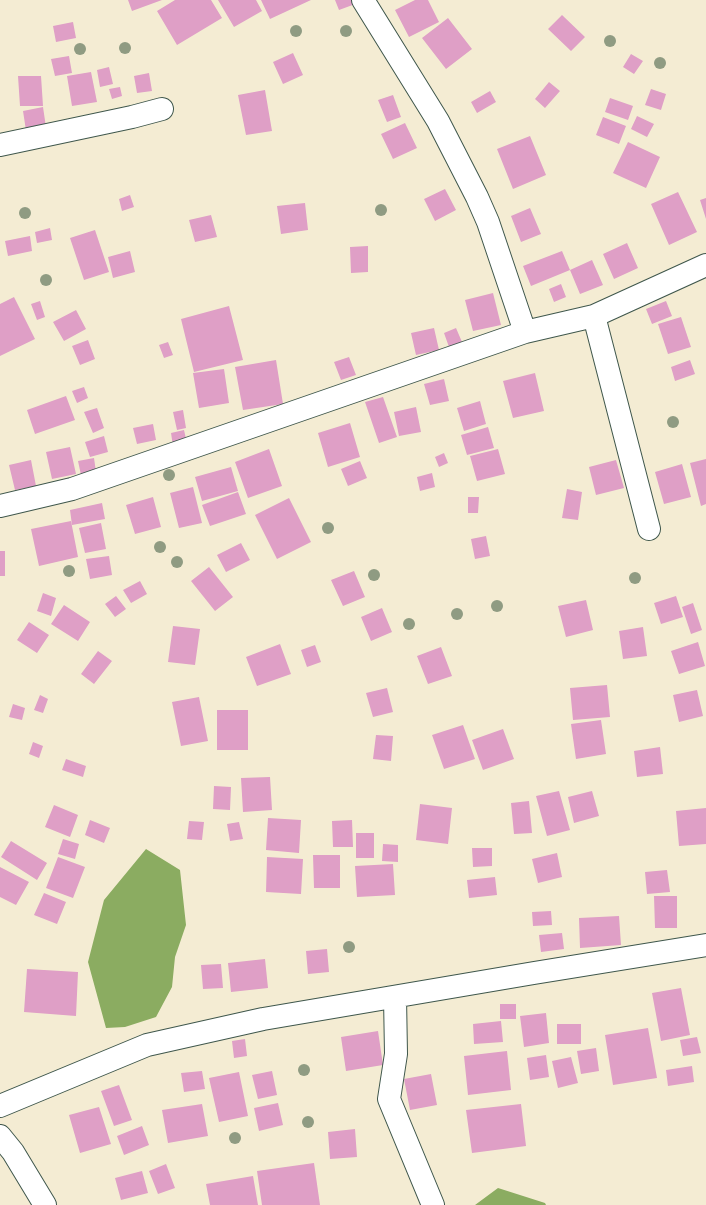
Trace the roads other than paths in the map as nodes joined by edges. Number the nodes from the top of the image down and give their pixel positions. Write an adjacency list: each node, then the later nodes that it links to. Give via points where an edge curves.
1 (363, 0): 6 (street, via 438,121 477,197)
2 (162, 109): 3 (street)
3 (0, 145)
4 (706, 265): 5 (street)
5 (594, 316): 6 (street); 8 (street)
6 (525, 332): 7 (street, via 72,490)
7 (0, 506)
8 (649, 529)
9 (706, 945): 10 (street)
10 (395, 997): 11 (street, via 263,1019 147,1045); 14 (street, via 396,1054 389,1099)
11 (0, 1106)
12 (0, 1136): 13 (street, via 13,1152)
13 (45, 1205)
14 (434, 1205)

